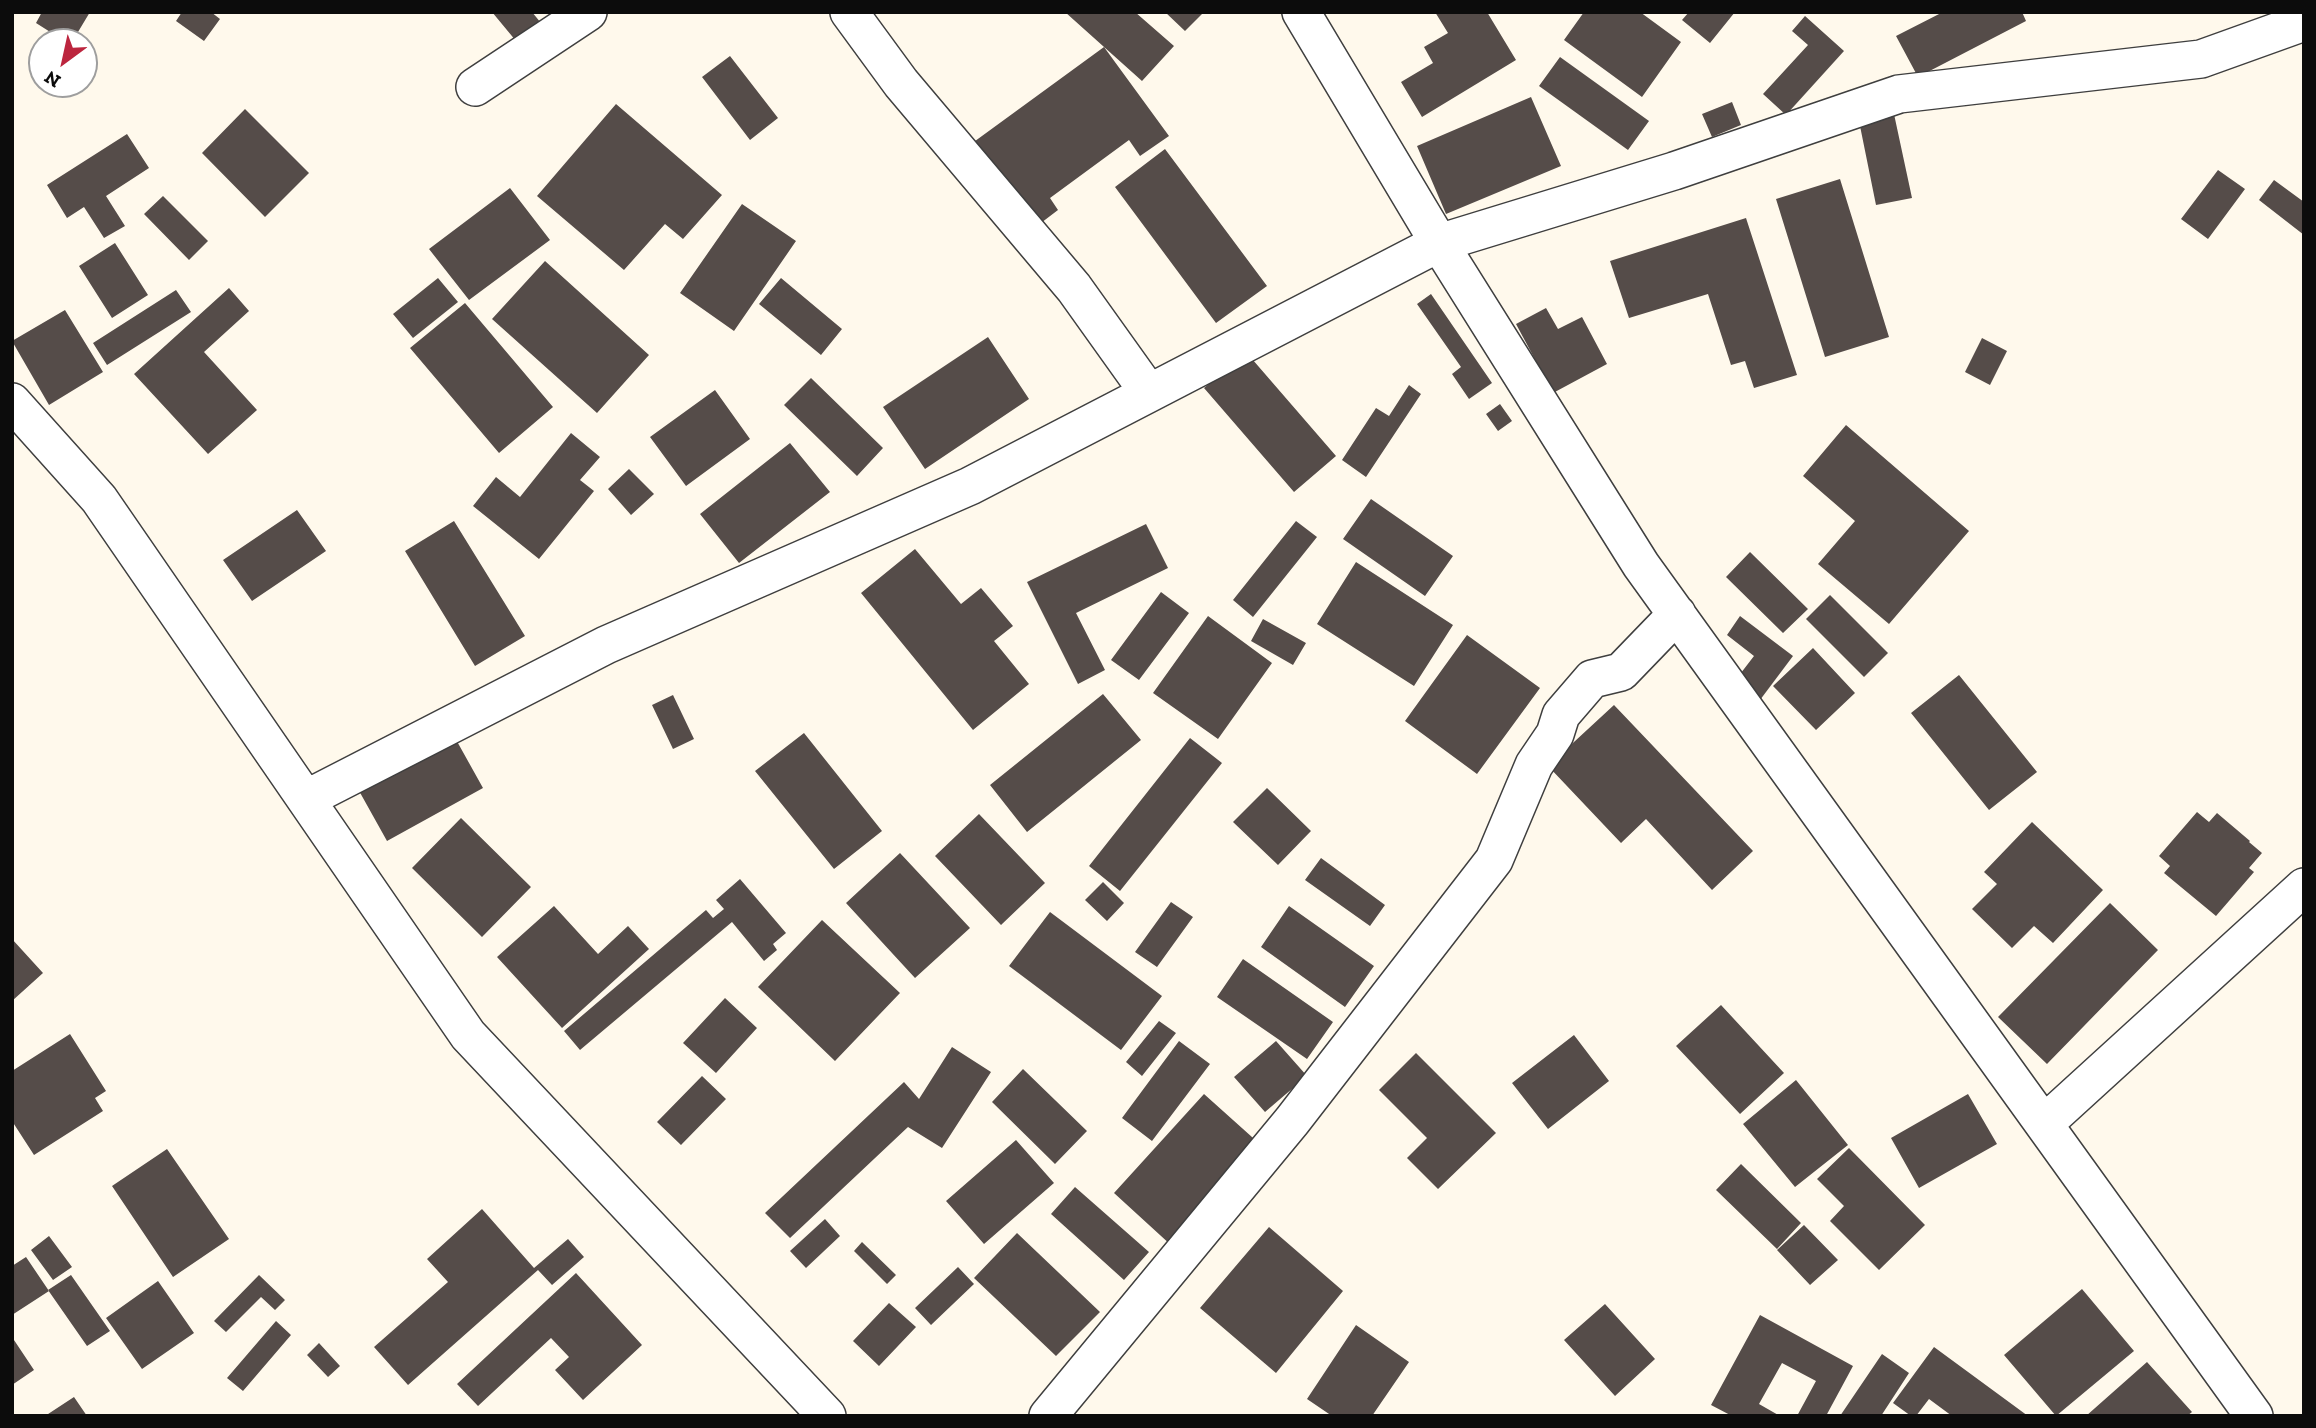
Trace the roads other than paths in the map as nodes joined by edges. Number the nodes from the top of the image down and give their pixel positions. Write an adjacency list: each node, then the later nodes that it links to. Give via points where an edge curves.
1 (588, 12): 5 (street)
2 (849, 12): 7 (street, via 901,83 1074,288)
3 (1301, 12): 6 (street)
4 (2304, 22): 6 (street, via 2201,58 1899,94 1674,171)
5 (475, 87)
6 (1439, 243): 7 (street); 9 (street, via 1641,565)
7 (1149, 393): 10 (street, via 970,486 606,645)
8 (12, 402): 10 (street, via 99,499)
9 (1677, 614): 12 (street); 14 (street, via 1621,672 1592,679 1561,715 1555,734 1534,765 1494,860 1293,1121)
10 (306, 799): 13 (street, via 468,1035)
11 (2304, 887): 12 (street)
12 (2044, 1124): 15 (street)
13 (819, 1413)
14 (1048, 1416)
15 (2254, 1416)

